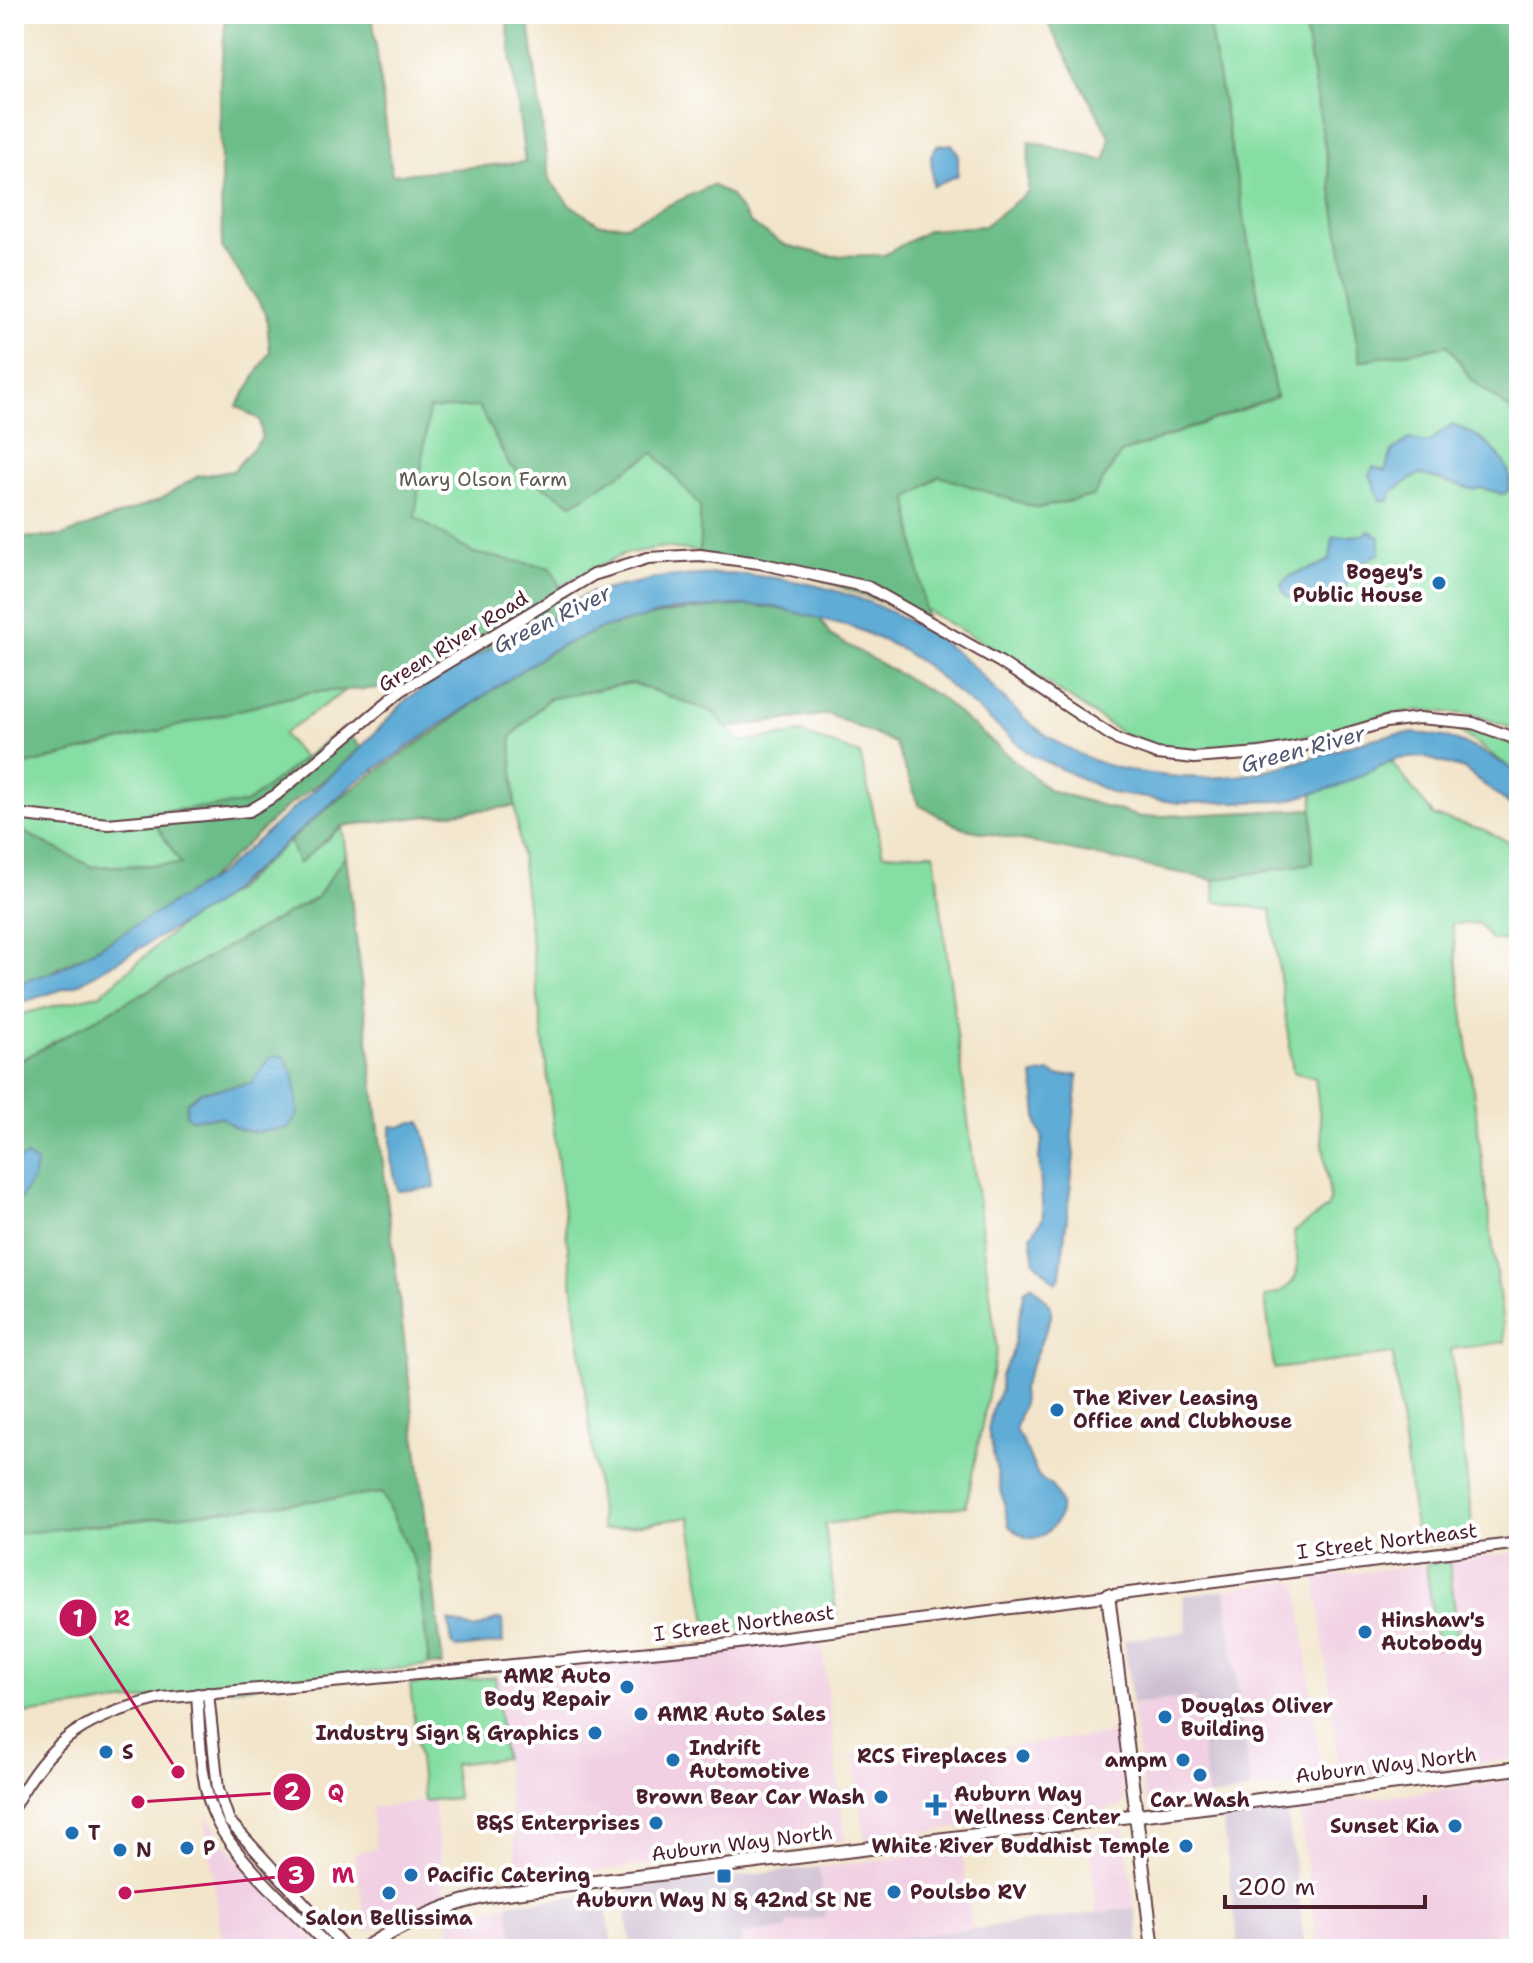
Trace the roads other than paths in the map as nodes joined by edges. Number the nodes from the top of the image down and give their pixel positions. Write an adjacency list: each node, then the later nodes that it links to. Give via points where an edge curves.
1 (1519, 740): 2 (street, Green River Road, via 1473,723 1419,718 1260,753 1194,758 1157,754 1118,740 868,587 700,555 626,562 593,575 402,690 256,809 127,824)
2 (14, 814)
3 (1519, 1543): 4 (street, I Street Northeast)
4 (1108, 1595): 5 (street, I Street Northeast, via 719,1645); 8 (main road)
5 (203, 1694): 7 (street, I Street Northeast, via 111,1711 72,1733 46,1755); 9 (street, via 209,1797 216,1820); 10 (street, via 218,1789 229,1821)
6 (1519, 1768): 8 (main road, Auburn Way North)
7 (14, 1806)
8 (1136, 1816): 11 (main road, Auburn Way North, via 483,1896 394,1929); 12 (main road)
9 (331, 1949)
10 (346, 1949)
11 (363, 1949)
12 (1153, 1949)

